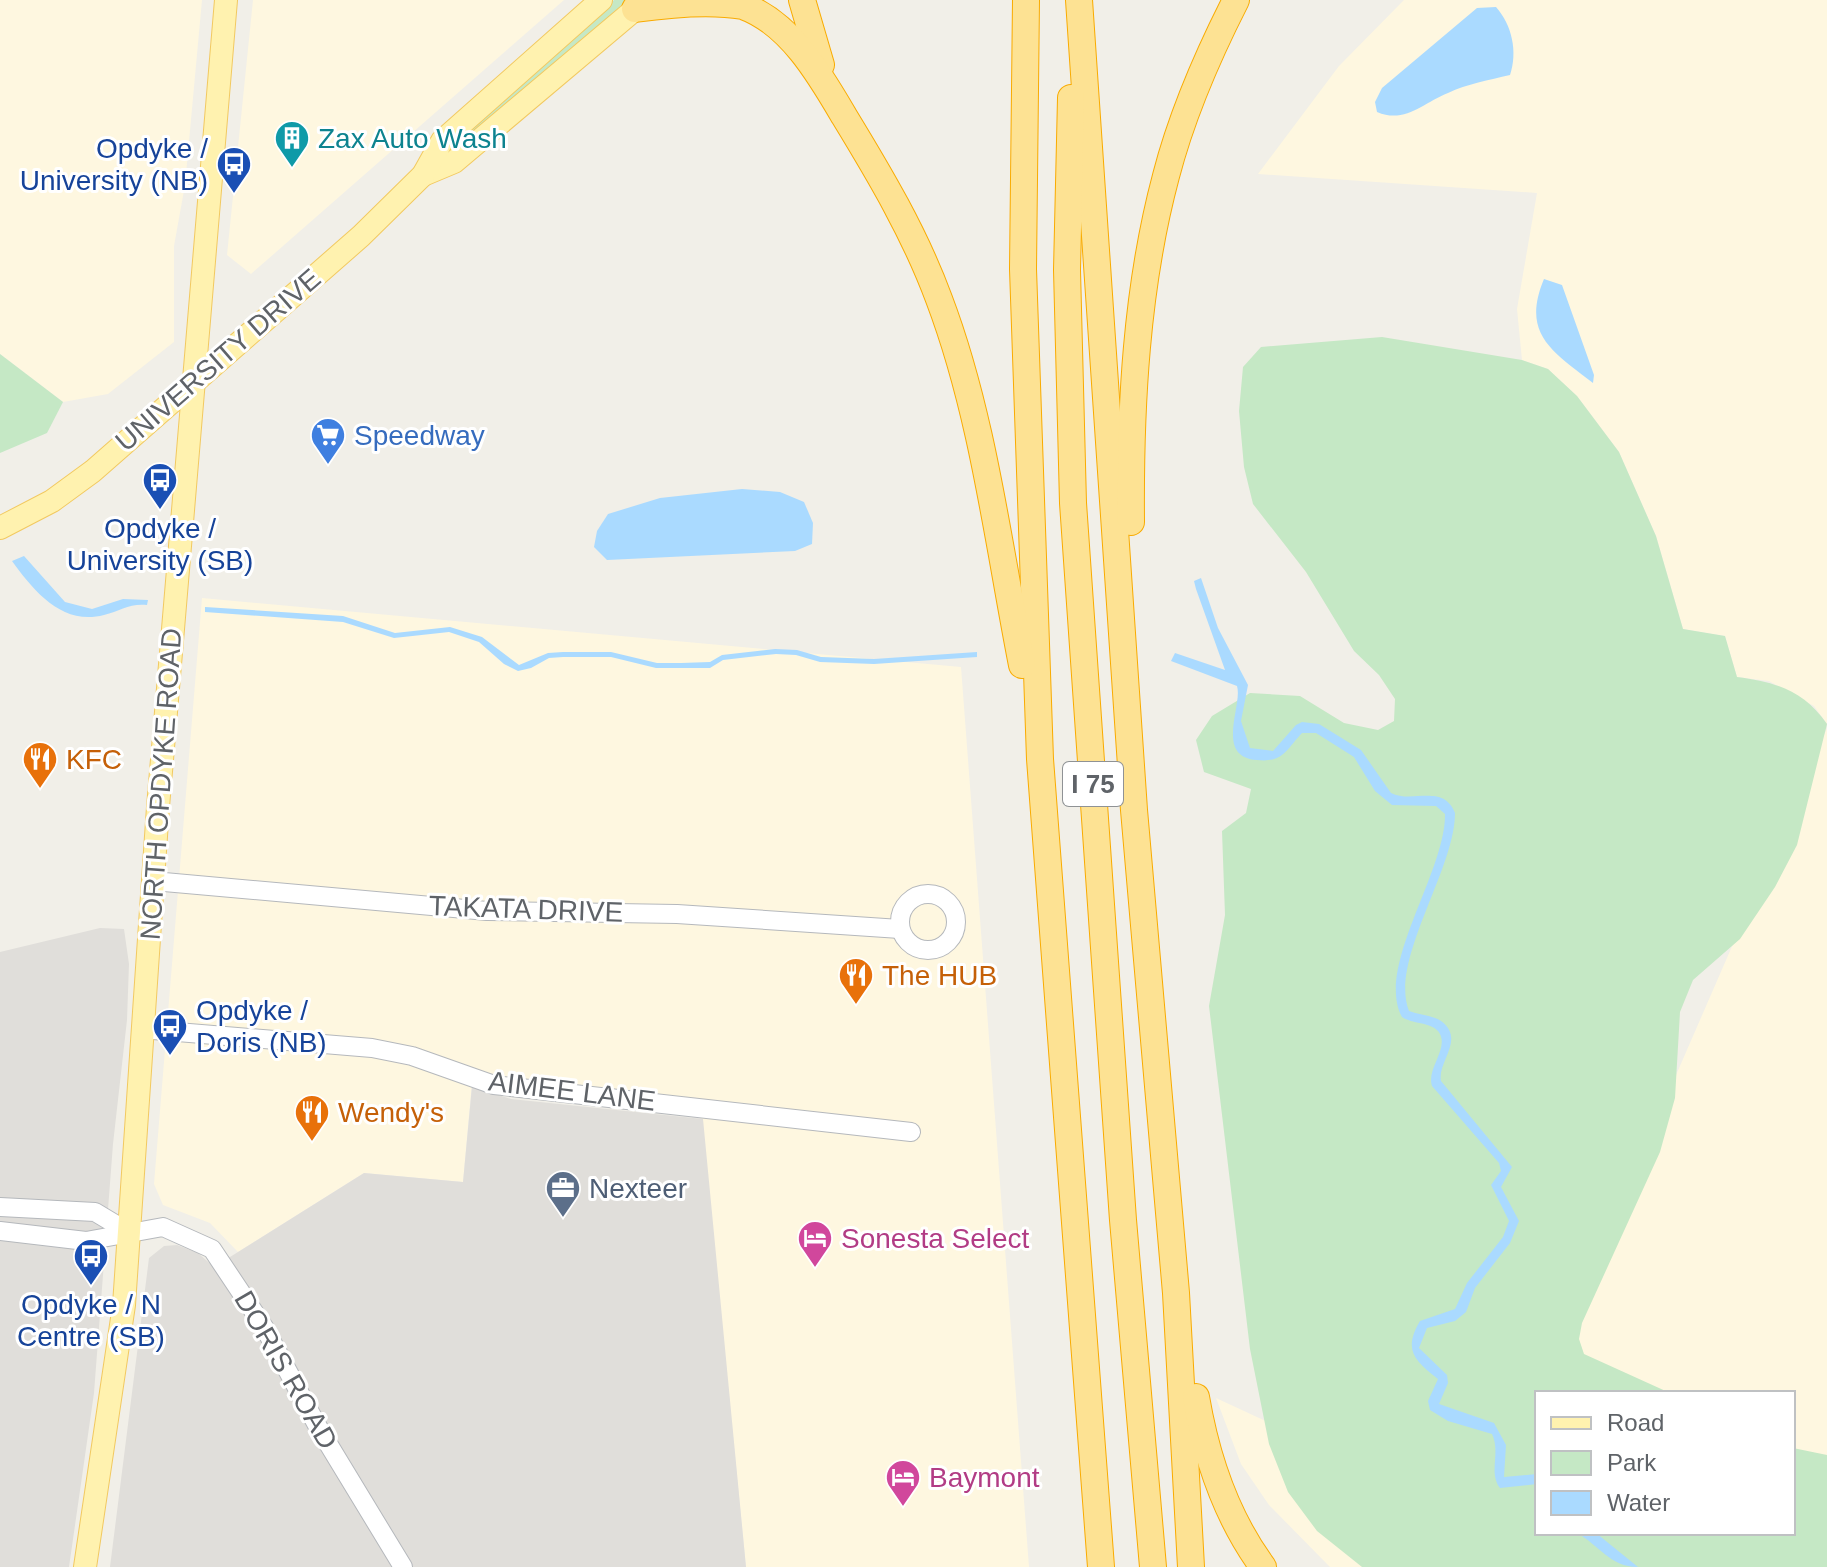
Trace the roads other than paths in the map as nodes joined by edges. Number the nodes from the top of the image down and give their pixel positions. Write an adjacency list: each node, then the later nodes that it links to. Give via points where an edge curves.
1 (226, 0): 11 (main road, NORTH OPDYKE ROAD)
2 (601, 0): 10 (main road, UNIVERSITY DRIVE, via 442,141)
3 (802, 0): 9 (highway)
4 (1026, 0): 13 (highway, I 75, via 1023,269)
5 (1073, 0): 28 (highway, I 75, via 1067,270 1073,503)
6 (1079, 0): 14 (highway)
7 (1236, 0): 14 (highway, via 1166,176 1139,321 1130,460)
8 (640, 4): 9 (highway, via 698,0 745,7 789,37); 10 (main road, UNIVERSITY DRIVE, via 454,162)
9 (831, 95): 13 (highway, via 902,218 949,326 972,403)
10 (423, 175): 11 (main road, UNIVERSITY DRIVE, via 361,236)
11 (193, 380): 12 (main road, UNIVERSITY DRIVE, via 93,471 52,501); 15 (main road, NORTH OPDYKE ROAD)
12 (0, 528)
13 (1040, 759): 23 (highway, I 75)
14 (1134, 810): 22 (highway)
15 (153, 881): 16 (street, TAKATA DRIVE, via 487,911 677,914); 17 (main road, NORTH OPDYKE ROAD)
16 (900, 929)
17 (141, 1029): 18 (street, AIMEE LANE, via 372,1048 494,1085); 21 (main road, NORTH OPDYKE ROAD)
18 (911, 1132)
19 (0, 1207): 21 (street, via 95,1212)
20 (0, 1231): 21 (street, DORIS ROAD, via 86,1241)
21 (130, 1233): 24 (main road, NORTH OPDYKE ROAD); 25 (street, DORIS ROAD, via 163,1227 212,1249 264,1327)
22 (1176, 1293): 29 (highway); 30 (highway, via 1202,1433 1227,1502)
23 (1095, 1518): 26 (highway); 27 (highway, I 75)
24 (85, 1567)
25 (403, 1567)
26 (1091, 1567)
27 (1101, 1567)
28 (1153, 1567)
29 (1191, 1567)
30 (1263, 1567)

